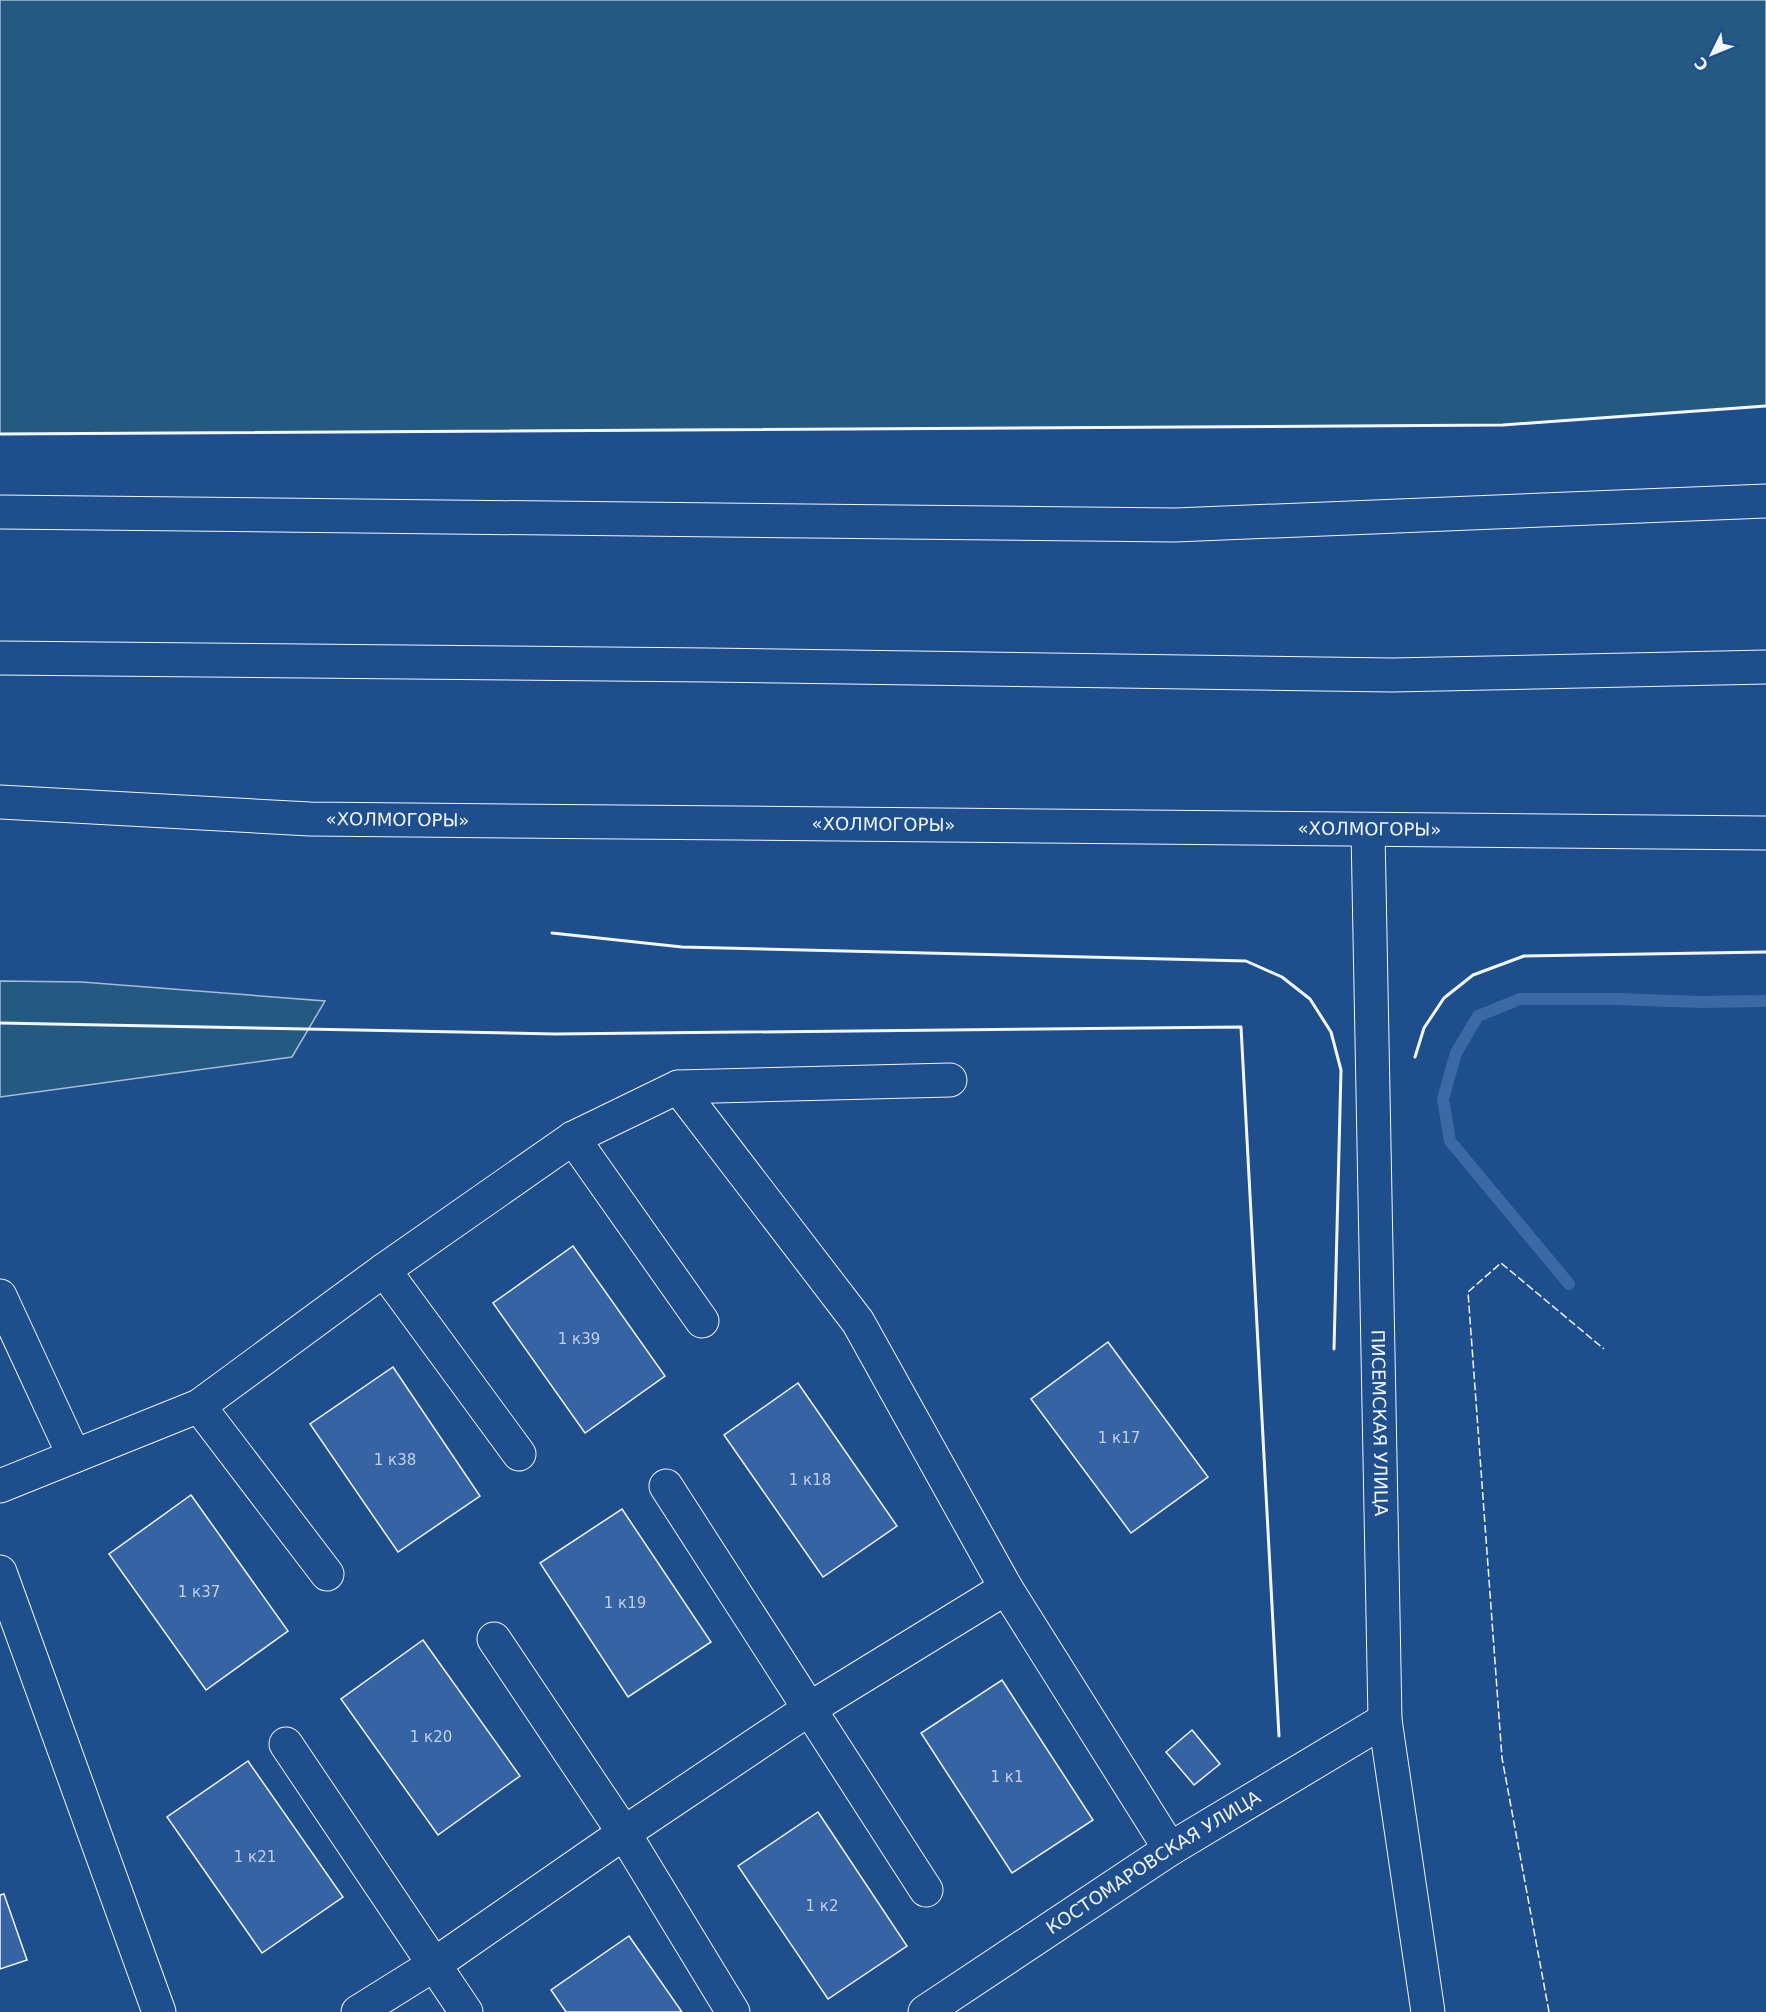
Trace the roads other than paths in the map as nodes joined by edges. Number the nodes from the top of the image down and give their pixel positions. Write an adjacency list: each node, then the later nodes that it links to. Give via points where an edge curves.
1 (1766, 501): 2 (main road, via 1175,525)
2 (0, 512)
3 (0, 658): 4 (main road, via 1392,675)
4 (1766, 667)
5 (0, 802): 6 (main road, «ХОЛМОГОРЫ», via 310,819)
6 (1368, 831): 7 (main road, «ХОЛМОГОРЫ»); 24 (main road, ПИСЕМСКАЯ УЛИЦА)
7 (1766, 834)
8 (950, 1080): 9 (main road)
9 (678, 1087): 10 (main road); 21 (main road, via 858,1322)
10 (573, 1138): 11 (main road); 13 (main road)
11 (384, 1270): 14 (main road); 15 (main road)
12 (0, 1296): 16 (main road)
13 (702, 1321)
14 (199, 1406): 16 (main road); 20 (main road)
15 (519, 1455)
16 (74, 1456): 17 (main road)
17 (0, 1486)
18 (666, 1486): 23 (main road)
19 (0, 1572): 30 (main road)
20 (327, 1574)
21 (1006, 1588): 23 (main road); 27 (main road)
22 (494, 1639): 26 (main road)
23 (809, 1710): 26 (main road); 28 (main road)
24 (1385, 1720): 27 (main road, КОСТОМАРОВСКАЯ УЛИЦА); 35 (main road, ПИСЕМСКАЯ УЛИЦА)
25 (286, 1744): 29 (main road)
26 (624, 1833): 29 (main road); 33 (main road)
27 (1170, 1849): 34 (main road, КОСТОМАРОВСКАЯ УЛИЦА)
28 (926, 1890)
29 (435, 1964): 31 (main road); 32 (main road)
30 (159, 2012)
31 (358, 2012)
32 (466, 2012)
33 (733, 2012)
34 (925, 2012)
35 (1428, 2012)

